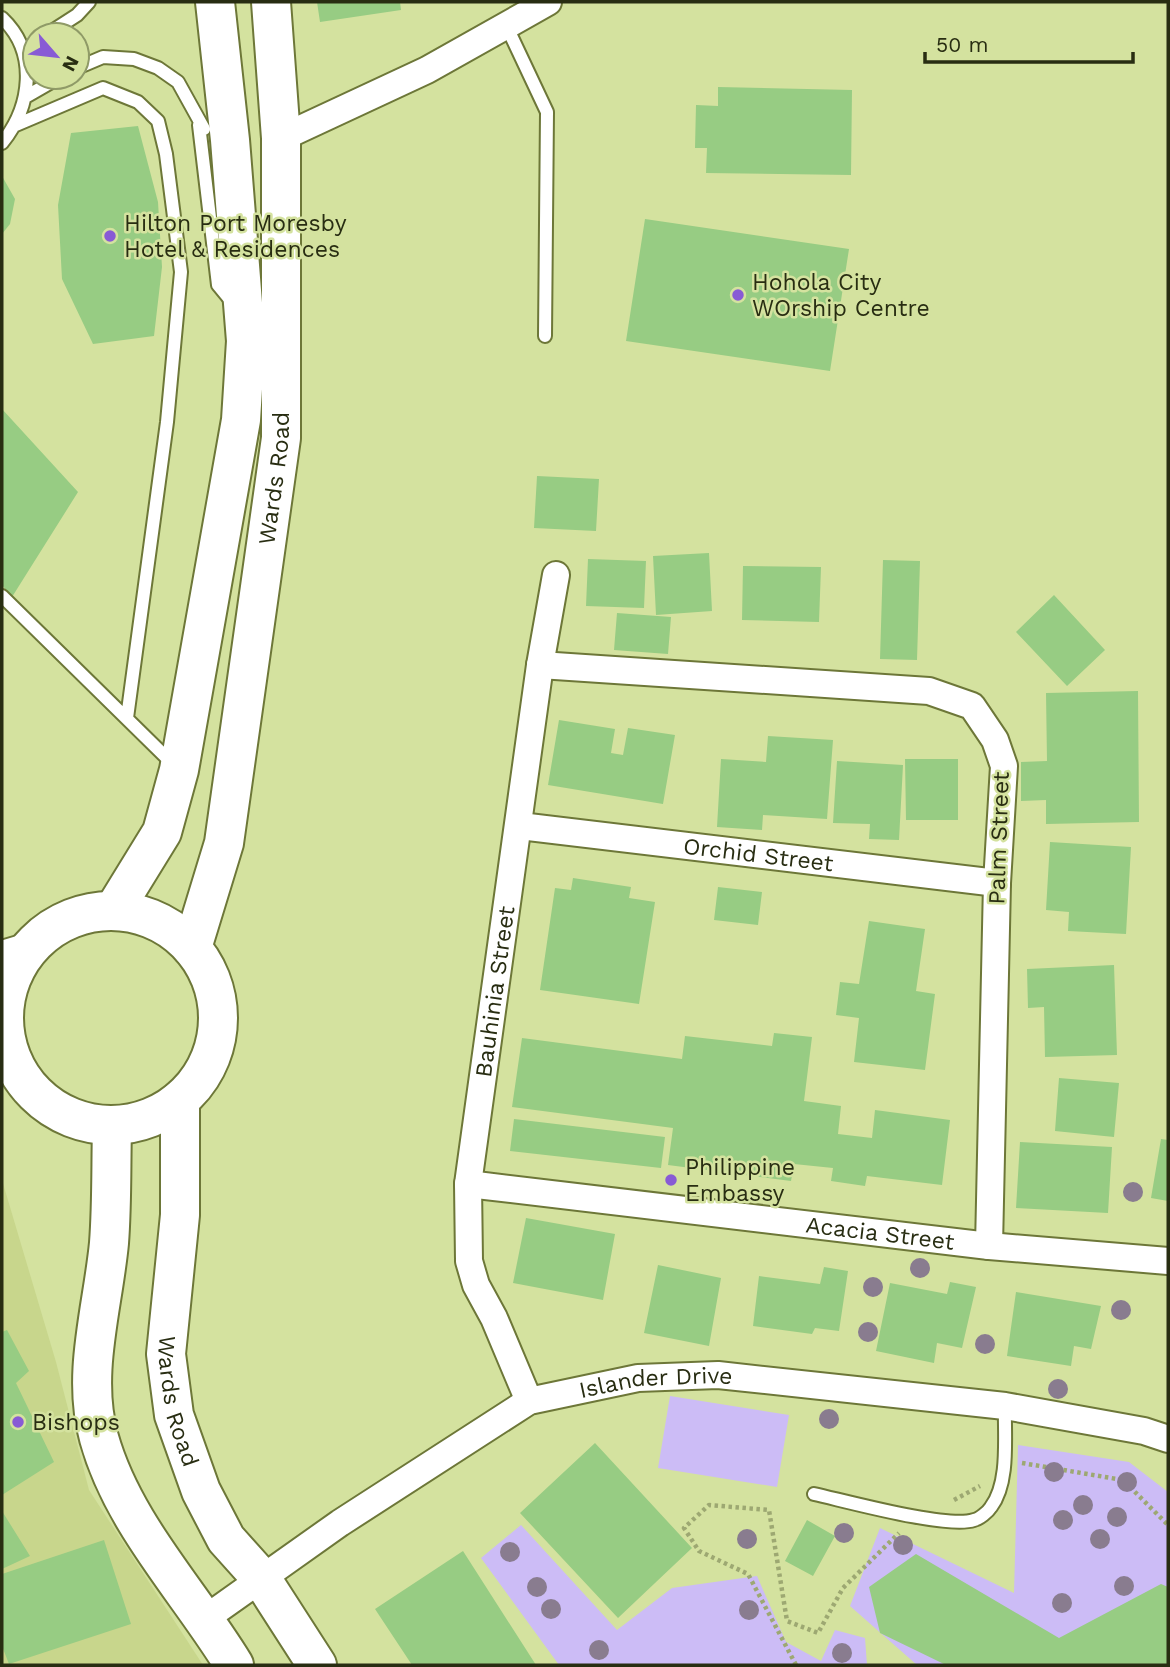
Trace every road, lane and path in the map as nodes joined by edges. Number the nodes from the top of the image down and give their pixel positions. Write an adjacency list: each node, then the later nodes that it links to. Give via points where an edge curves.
1 (89, 2): 6 (lane)
2 (215, 2): 14 (main road, Wards Road)
3 (271, 2): 15 (main road, Wards Road)
4 (548, 2): 7 (street)
5 (2, 18): 8 (lane)
6 (68, 21)
7 (506, 26): 15 (street, via 427,70); 17 (lane, via 547,112)
8 (21, 46)
9 (91, 62): 14 (lane, via 103,57 134,59 158,68 178,82)
10 (27, 91): 12 (lane)
11 (36, 91): 12 (lane)
12 (27, 96): 13 (lane)
13 (16, 125): 16 (lane); 21 (lane, via 103,88 138,102 158,121 166,154 181,272 167,422)
14 (215, 132): 22 (main road, Wards Road, via 246,341 241,420)
15 (281, 138): 26 (main road, Wards Road, via 281,438 224,843)
16 (2, 143)
17 (545, 336)
18 (556, 575): 20 (street, Bauhinia Street)
19 (2, 596): 21 (lane)
20 (540, 665): 23 (street, Bauhinia Street); 24 (street, Palm Street, via 929,691 972,706 995,740 1004,766)
21 (127, 718): 22 (lane)
22 (179, 770): 25 (main road, Wards Road, via 162,832)
23 (520, 826): 24 (street, Orchid Street); 31 (street, Bauhinia Street)
24 (997, 883): 32 (street, Palm Street)
25 (114, 910): 26 (main road, via 157,921); 27 (main road, via 69,919)
26 (192, 948): 29 (main road, via 212,987 217,1027 205,1067)
27 (17, 949): 28 (main road)
28 (2, 1010): 30 (main road, via 23,1082 40,1101 86,1124)
29 (180, 1100): 30 (main road, via 148,1119); 43 (main road, Wards Road, via 180,1214 168,1315 168,1387 180,1440 201,1491 226,1539)
30 (112, 1126): 44 (main road, via 109,1242 95,1341 94,1418 107,1461 160,1559)
31 (468, 1184): 32 (street, Acacia Street); 34 (street, Bauhinia Street, via 469,1261)
32 (989, 1246): 33 (street, Acacia Street)
33 (1168, 1261)
34 (529, 1401): 35 (street, Islander Drive, via 638,1378 718,1375); 43 (street, Islander Drive)
35 (1005, 1406): 36 (street, Islander Drive); 39 (lane, via 1002,1478 992,1507 976,1520 930,1518)
36 (1168, 1439)
37 (1013, 1468): 41 (path, via 1024,1461 1123,1480)
38 (991, 1480): 40 (path)
39 (814, 1494)
40 (946, 1505)
41 (1168, 1525)
42 (902, 1530): 47 (path, via 843,1588 818,1633 787,1621 769,1510 709,1505 684,1528 699,1551 748,1574)
43 (261, 1577): 44 (street, Islander Drive); 46 (main road, Wards Road)
44 (206, 1618): 45 (main road)
45 (234, 1665)
46 (317, 1665)
47 (796, 1665)

